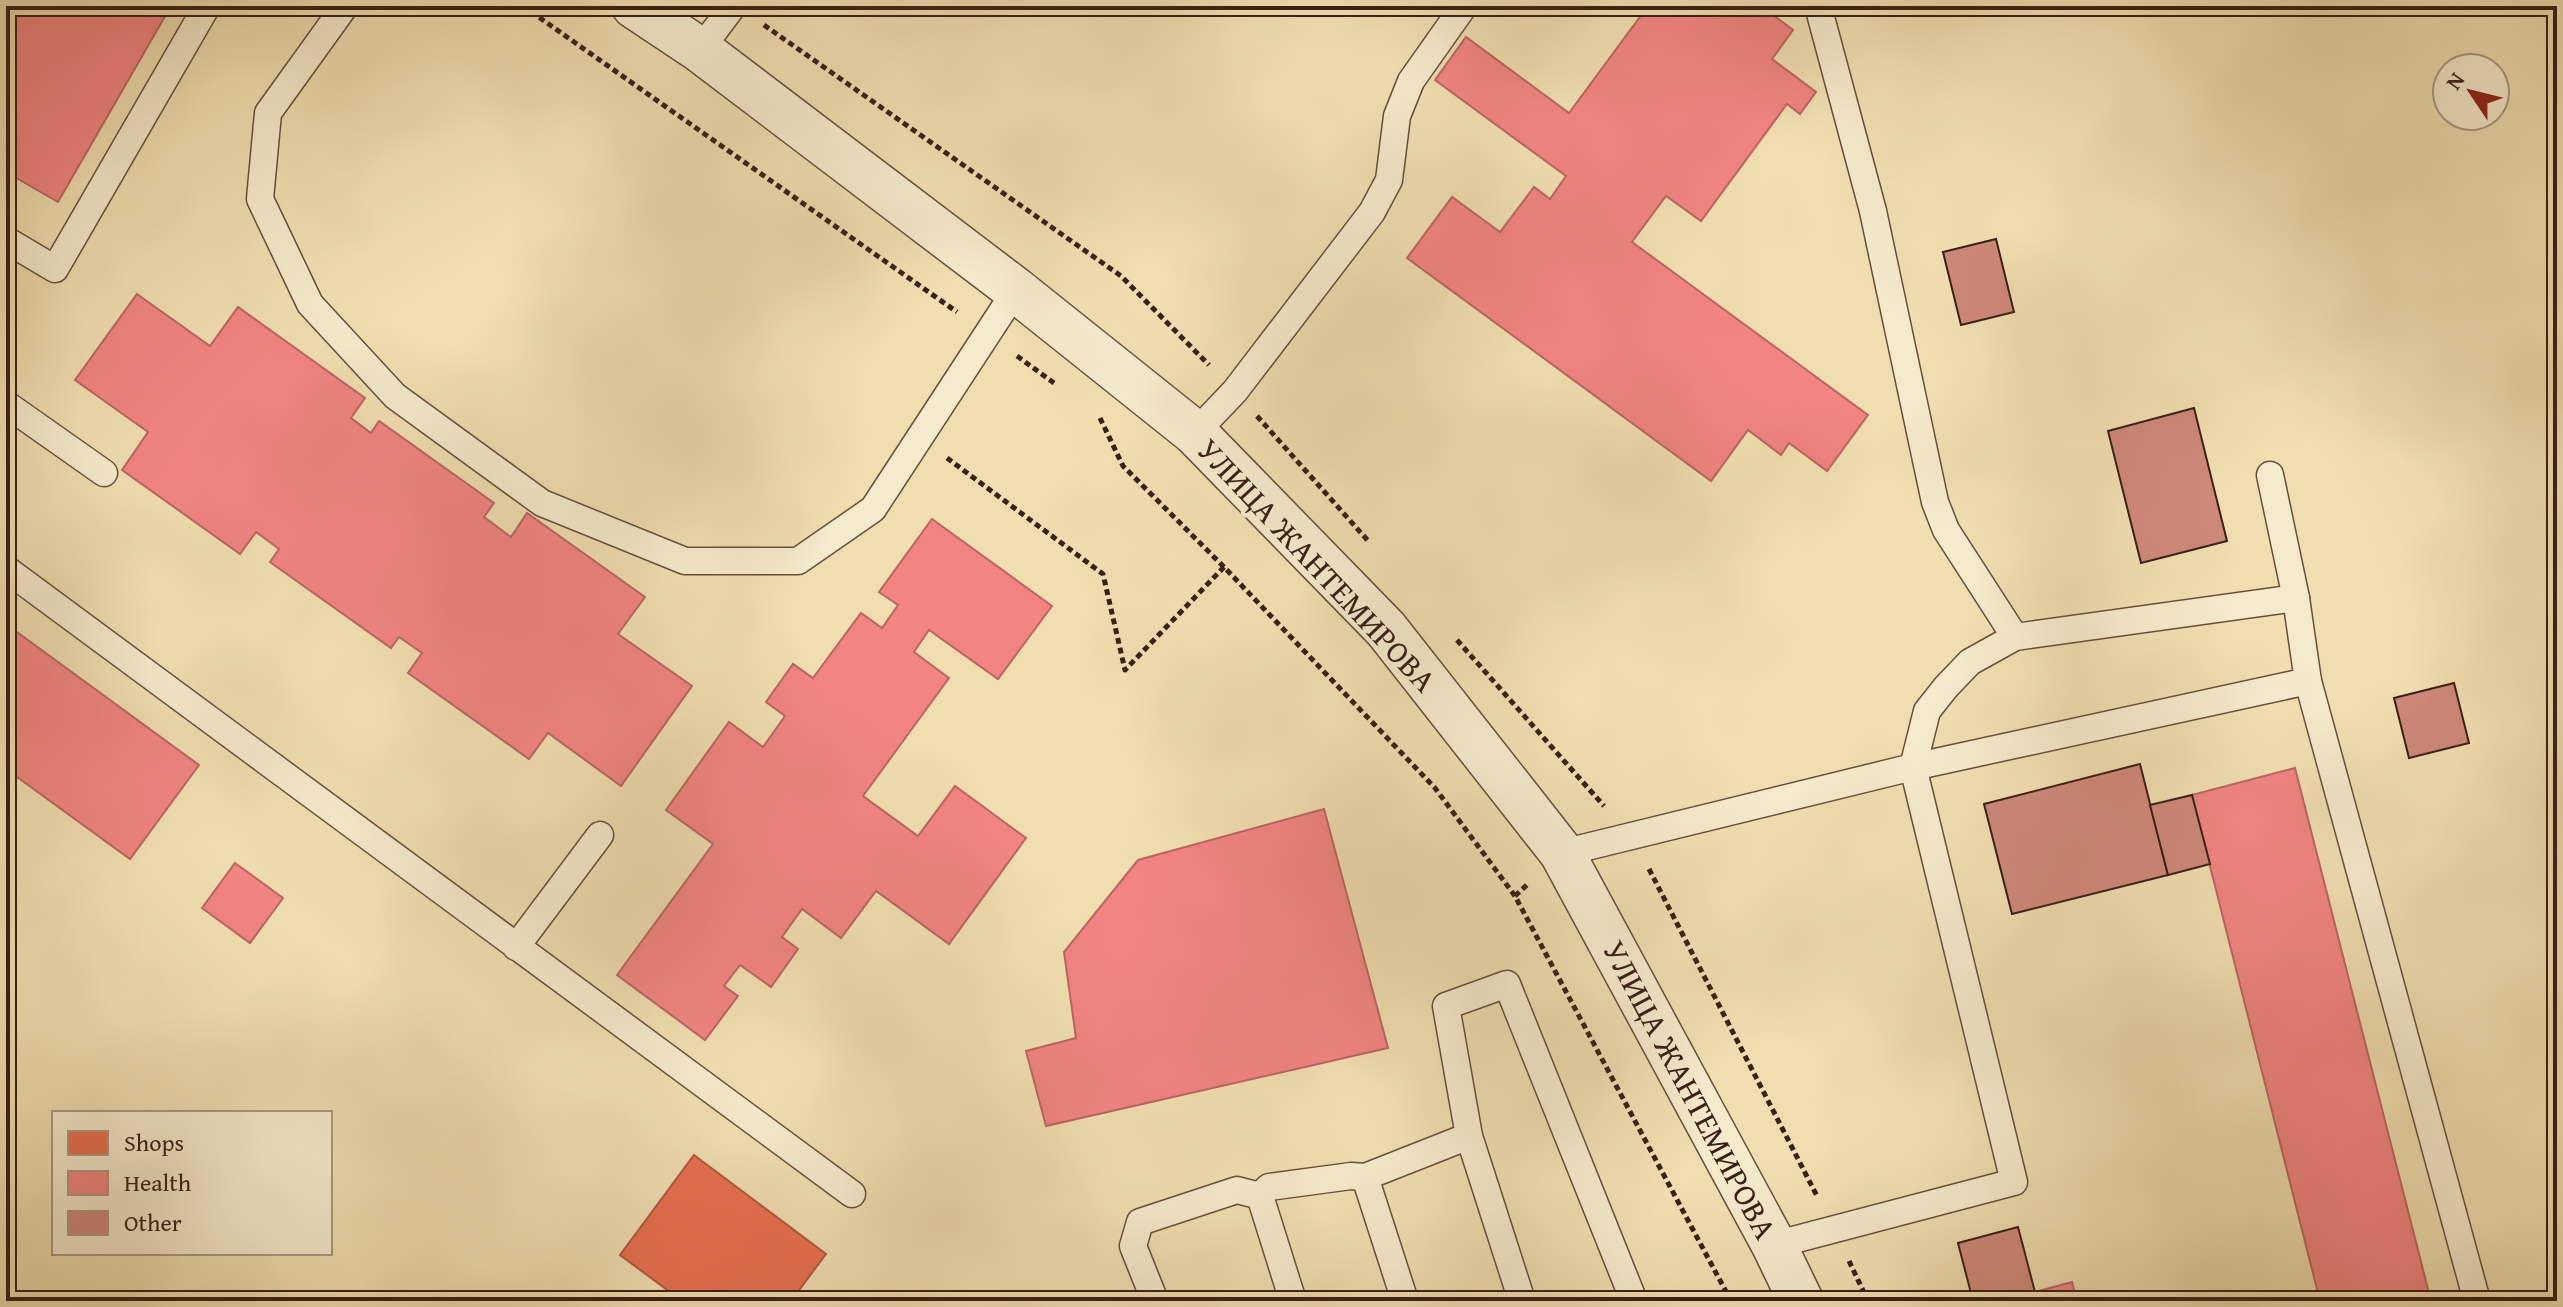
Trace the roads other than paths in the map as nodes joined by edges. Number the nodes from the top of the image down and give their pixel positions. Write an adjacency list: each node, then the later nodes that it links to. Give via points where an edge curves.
1 (207, 6): 8 (lane, via 55,269)
2 (345, 6): 9 (lane, via 268,113 260,199 310,304 395,396 542,503 685,561 798,561 873,509)
3 (634, 6): 7 (street, УЛИЦА ЖАНТЕМИРОВА)
4 (733, 6): 7 (lane)
5 (1464, 6): 11 (lane, via 1411,81 1397,116 1389,180 1372,212 1235,391)
6 (1818, 6): 16 (lane, via 1873,211 1935,502 1946,530)
7 (700, 50): 9 (street, УЛИЦА ЖАНТЕМИРОВА)
8 (6, 240)
9 (1016, 290): 11 (street, УЛИЦА ЖАНТЕМИРОВА)
10 (6, 404): 12 (lane)
11 (1195, 433): 20 (street, УЛИЦА ЖАНТЕМИРОВА, via 1386,629)
12 (104, 473)
13 (2270, 475): 15 (lane)
14 (6, 569): 21 (lane)
15 (2296, 598): 16 (lane); 17 (lane)
16 (2015, 637): 18 (lane, via 1970,662 1927,711)
17 (2308, 681): 18 (lane); 33 (lane)
18 (1913, 767): 20 (lane); 26 (lane, via 2014,1182)
19 (600, 835): 21 (lane)
20 (1562, 853): 26 (street, УЛИЦА ЖАНТЕМИРОВА)
21 (516, 947): 24 (lane)
22 (1469, 1136): 23 (lane); 31 (lane); 32 (lane, via 1446,1006 1507,984)
23 (1365, 1177): 25 (lane, via 1269,1187); 30 (lane)
24 (852, 1194)
25 (1260, 1196): 28 (lane, via 1237,1190 1140,1222 1133,1246); 29 (lane)
26 (1774, 1245): 27 (street, УЛИЦА ЖАНТЕМИРОВА)
27 (1798, 1300)
28 (1155, 1301)
29 (1293, 1301)
30 (1405, 1301)
31 (1522, 1301)
32 (1634, 1301)
33 (2477, 1301)

